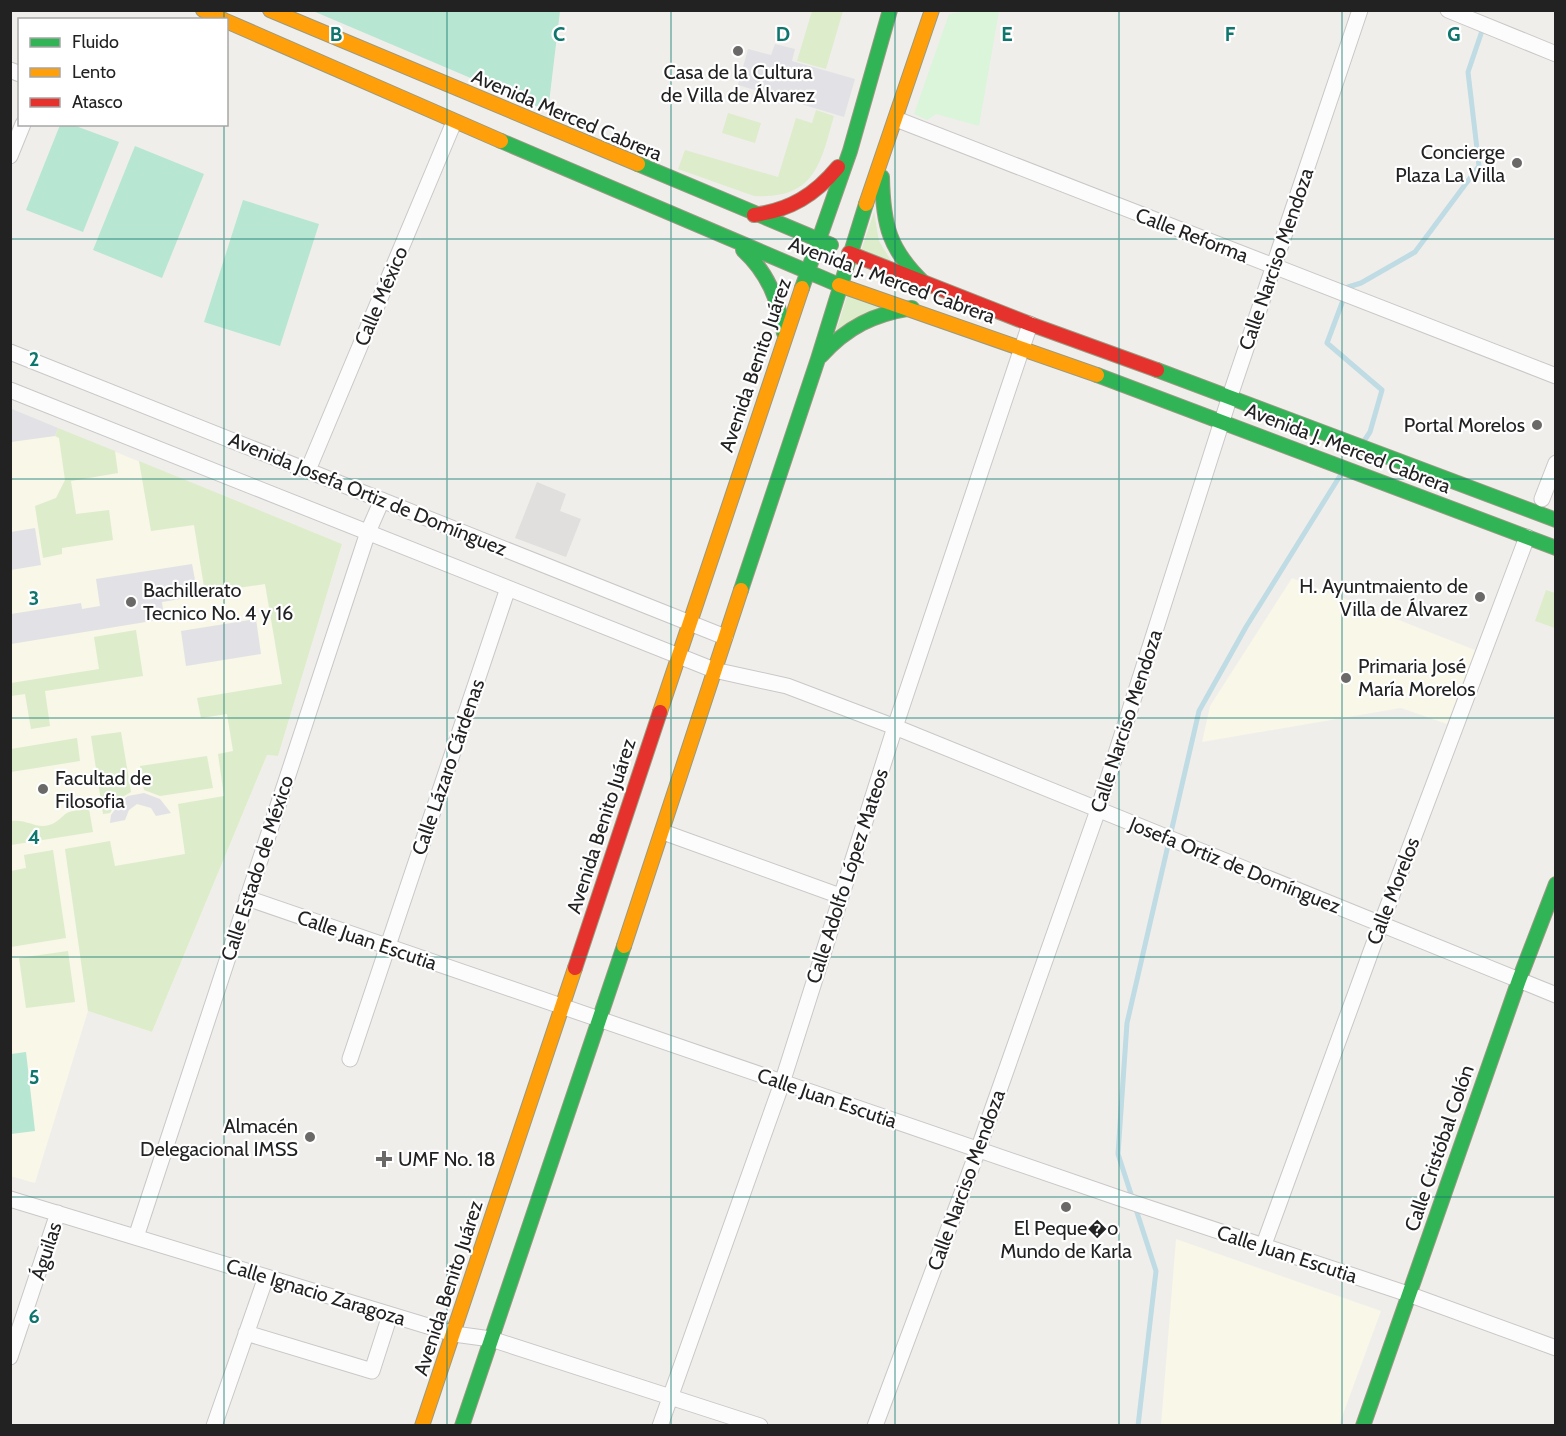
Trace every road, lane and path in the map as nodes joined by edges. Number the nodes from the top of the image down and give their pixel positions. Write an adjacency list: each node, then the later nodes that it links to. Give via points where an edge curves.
1 (202, 10): 7 (main road, Avenida J. Merced Cabrera)
2 (270, 10): 9 (main road, Avenida Merced Cabrera)
3 (890, 10): 15 (main road, Avenida Benito Juárez)
4 (932, 10): 12 (main road)
5 (1360, 10): 22 (street, Calle Narciso Mendoza)
6 (1448, 10): 10 (street)
7 (220, 18)
8 (228, 21): 11 (main road, Avenida J. Merced Cabrera)
9 (351, 45): 11 (main road); 18 (main road, Avenida Merced Cabrera)
10 (1556, 54)
11 (339, 69): 13 (main road, Avenida J. Merced Cabrera)
12 (896, 119): 17 (main road); 22 (street, Calle Reforma)
13 (454, 122): 20 (main road, Avenida J. Merced Cabrera); 39 (street, Calle México)
14 (22, 126): 16 (street)
15 (849, 151): 18 (main road, via 821,188 800,204); 19 (main road, Avenida Benito Juárez)
16 (10, 156)
17 (882, 159): 21 (main road); 24 (main road, via 882,209 889,237 904,266)
18 (753, 215): 19 (main road, Avenida Merced Cabrera)
19 (819, 240): 21 (main road, Avenida Merced Cabrera); 23 (main road, Avenida Benito Juárez)
20 (735, 243): 23 (main road, Avenida J. Merced Cabrera); 28 (main road, via 768,275 780,302)
21 (849, 253): 24 (main road, Avenida J. Merced Cabrera); 25 (main road)
22 (1274, 267): 32 (street, Calle Reforma); 34 (street, Calle Narciso Mendoza)
23 (808, 272): 25 (main road, Avenida J. Merced Cabrera); 28 (main road, Avenida Benito Juárez)
24 (925, 284): 27 (main road, Avenida J. Merced Cabrera)
25 (839, 285): 26 (main road, Avenida J. Merced Cabrera); 31 (main road)
26 (912, 308): 29 (main road, Avenida J. Merced Cabrera); 31 (main road, via 887,311 859,321)
27 (1030, 324): 29 (street, Calle Adolfo López Mateos); 34 (main road, Avenida J. Merced Cabrera)
28 (784, 338): 47 (main road, Avenida Benito Juárez)
29 (1022, 347): 35 (main road, Avenida J. Merced Cabrera); 51 (street, Calle Adolfo López Mateos)
30 (10, 352): 39 (street, Avenida Josefa Ortiz de Domínguez)
31 (818, 359): 48 (main road)
32 (1556, 376)
33 (10, 390): 43 (street, Avenida Josefa Ortiz de Domínguez)
34 (1230, 396): 35 (street, Calle Narciso Mendoza); 36 (main road, Avenida J. Merced Cabrera)
35 (1223, 421): 38 (main road, Avenida J. Merced Cabrera); 52 (street, Calle Narciso Mendoza)
36 (1360, 445): 38 (main road); 42 (main road, Avenida J. Merced Cabrera)
37 (1556, 463): 40 (street)
38 (1350, 468): 44 (main road, Avenida J. Merced Cabrera)
39 (308, 470): 41 (street, Avenida Josefa Ortiz de Domínguez)
40 (1542, 499)
41 (382, 500): 43 (street, Calle Estado de México); 47 (street, Avenida Josefa Ortiz de Domínguez)
42 (1556, 520)
43 (368, 532): 46 (street, Avenida Josefa Ortiz de Domínguez); 56 (street, Calle Estado de México)
44 (1527, 537): 45 (main road, Avenida J. Merced Cabrera); 57 (street, Calle Morelos)
45 (1556, 548)
46 (508, 588): 49 (street, Avenida Josefa Ortiz de Domínguez); 58 (street, Calle Lázaro Cárdenas)
47 (690, 622): 48 (street, Avenida Josefa Ortiz de Domínguez); 49 (main road, Avenida Benito Juárez)
48 (725, 637): 50 (main road)
49 (678, 655): 50 (street, Avenida Josefa Ortiz de Domínguez); 61 (main road, Avenida Benito Juárez)
50 (714, 669): 51 (street, Josefa Ortiz de Domínguez, via 787,686); 53 (main road)
51 (895, 727): 52 (street, Josefa Ortiz de Domínguez); 55 (street, Calle Adolfo López Mateos)
52 (1098, 810): 57 (street, Josefa Ortiz de Domínguez); 65 (street, Calle Narciso Mendoza)
53 (663, 832): 55 (street); 62 (main road)
54 (1556, 884): 59 (main road, Calle Cristóbal Colón)
55 (840, 896): 64 (street, Calle Adolfo López Mateos)
56 (247, 898): 58 (street, Calle Juan Escutia); 68 (street, Calle Estado de México)
57 (1381, 924): 59 (street, Josefa Ortiz de Domínguez); 69 (street, Calle Morelos)
58 (387, 946): 61 (street, Calle Juan Escutia); 63 (street, Calle Lázaro Cárdenas)
59 (1519, 980): 60 (street, Josefa Ortiz de Domínguez); 71 (main road, Calle Cristóbal Colón)
60 (1556, 995)
61 (561, 1006): 62 (street, Calle Juan Escutia); 74 (main road, Avenida Benito Juárez)
62 (598, 1019): 64 (street, Calle Juan Escutia); 75 (main road)
63 (350, 1059)
64 (782, 1083): 65 (street, Calle Juan Escutia); 78 (street, Calle Adolfo López Mateos)
65 (978, 1150): 69 (street, Calle Juan Escutia); 84 (street, Calle Narciso Mendoza)
66 (10, 1199): 67 (street, Calle Ignacio Zaragoza)
67 (58, 1213): 68 (street, Calle Ignacio Zaragoza); 77 (street, Águilas)
68 (136, 1237): 70 (street, Calle Ignacio Zaragoza)
69 (1263, 1247): 71 (street, Calle Juan Escutia)
70 (266, 1277): 72 (street, Calle Ignacio Zaragoza); 73 (street)
71 (1408, 1294): 76 (street, Calle Juan Escutia); 85 (main road, Calle Cristóbal Colón)
72 (390, 1315): 73 (street, via 372,1371); 74 (street, Calle Ignacio Zaragoza)
73 (246, 1333): 79 (street)
74 (454, 1334): 75 (street, Calle Ignacio Zaragoza); 80 (main road, Avenida Benito Juárez)
75 (491, 1339): 78 (street, Calle Ignacio Zaragoza); 81 (main road)
76 (1556, 1348)
77 (10, 1357)
78 (669, 1396): 82 (street, Calle Adolfo López Mateos); 83 (street, Calle Ignacio Zaragoza)
79 (214, 1425)
80 (422, 1425)
81 (462, 1425)
82 (660, 1425)
83 (760, 1425)
84 (875, 1425)
85 (1363, 1425)

